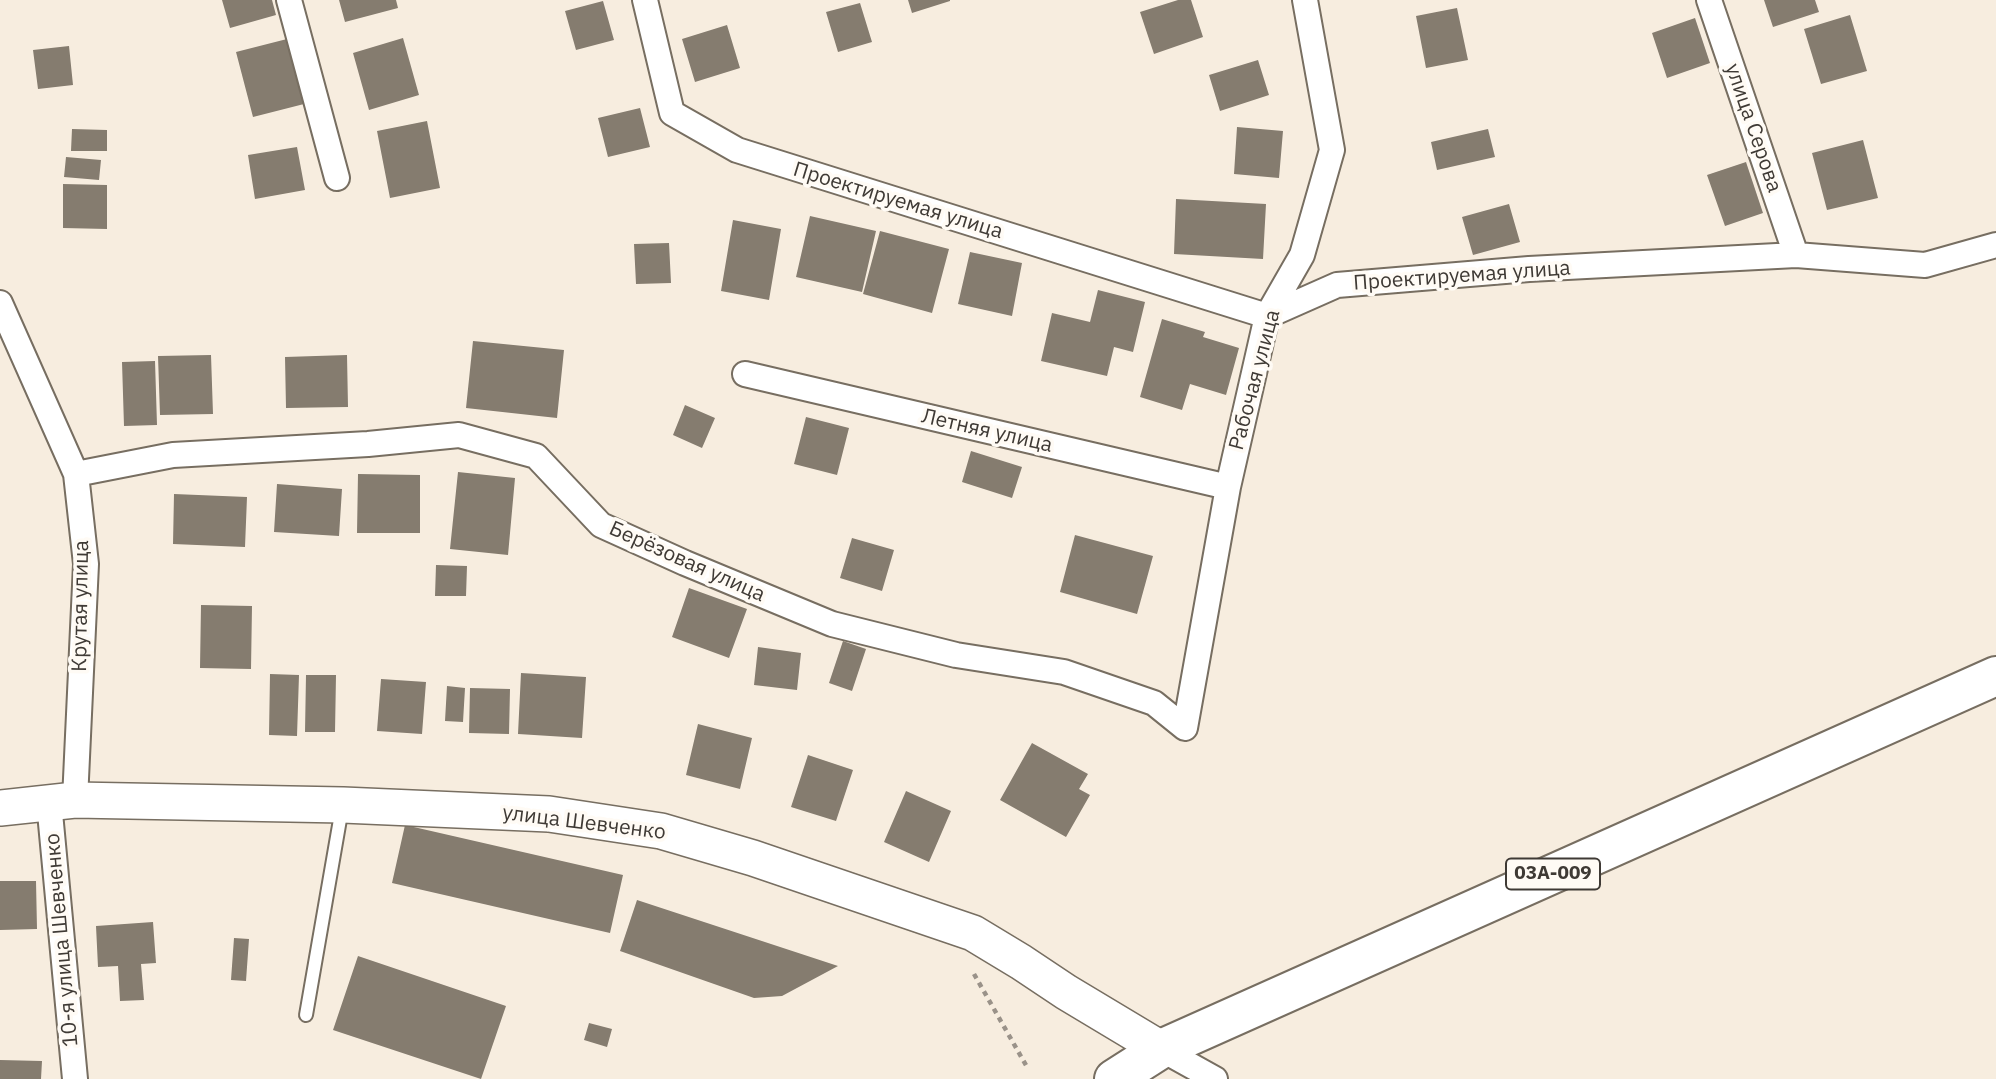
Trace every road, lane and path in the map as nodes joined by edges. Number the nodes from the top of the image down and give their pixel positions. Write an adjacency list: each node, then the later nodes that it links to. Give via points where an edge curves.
1 (289, 0): 5 (street)
2 (645, 0): 9 (street, Проектируемая улица, via 672,113 737,150)
3 (1305, 0): 9 (street, Рабочая улица, via 1332,150 1302,255)
4 (1709, 0): 7 (street, улица Серова)
5 (337, 178)
6 (1996, 245): 7 (street, Проектируемая улица, via 1924,265)
7 (1796, 255): 9 (street, Проектируемая улица, via 1337,285)
8 (0, 303): 11 (street, Крутая улица)
9 (1267, 316): 12 (street, Рабочая улица)
10 (745, 374): 12 (street, Летняя улица)
11 (76, 474): 14 (street, Берёзовая улица, via 173,455 459,435 536,456 601,525 832,624 956,655 1064,672 1154,703); 15 (street, Крутая улица, via 86,564)
12 (1228, 487): 14 (street, Рабочая улица)
13 (1996, 676): 20 (main road, 03А-009)
14 (1185, 728)
15 (62, 801): 16 (main road, улица Шевченко); 17 (main road, улица Шевченко); 22 (street, 10-я улица Шевченко)
16 (343, 805): 19 (lane); 20 (main road, улица Шевченко, via 549,814 662,831 740,854 973,933)
17 (0, 808)
18 (968, 965): 21 (path)
19 (306, 1014)
20 (1161, 1049): 23 (main road, 03А-009); 24 (street)
21 (1027, 1067)
22 (75, 1079)
23 (1114, 1079)
24 (1215, 1079)

